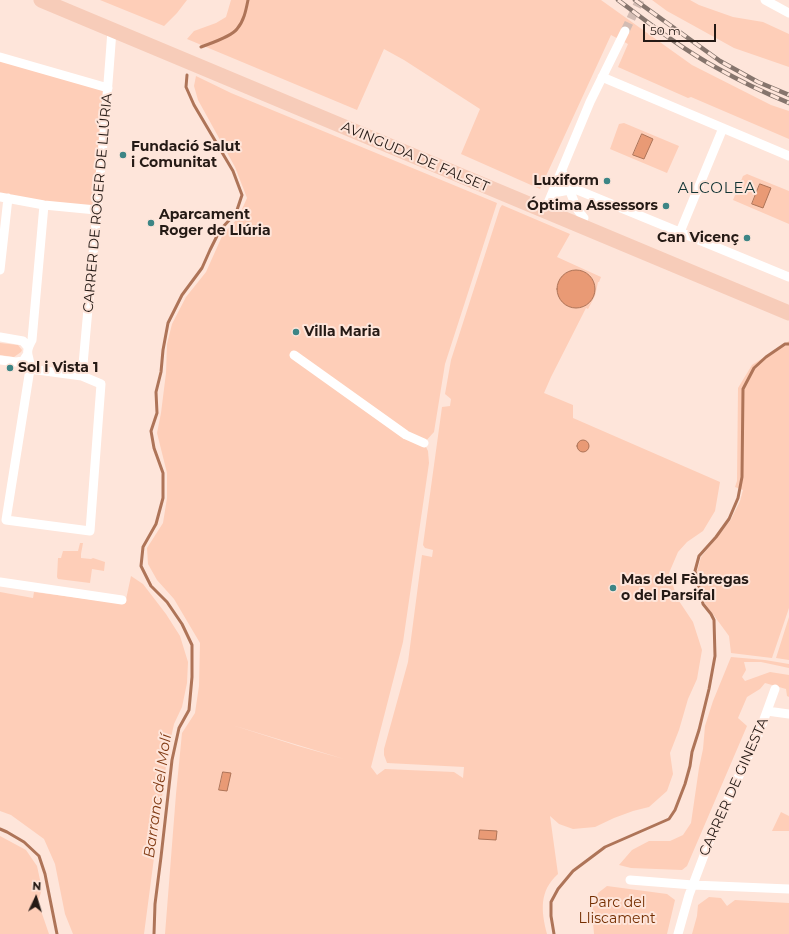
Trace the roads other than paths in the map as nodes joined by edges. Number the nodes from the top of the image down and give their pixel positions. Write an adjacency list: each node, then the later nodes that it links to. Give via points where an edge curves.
1 (41, 0): 5 (main road, AVINGUDA DE FALSET)
2 (64, 0): 15 (main road, AVINGUDA DE FALSET)
3 (765, 0): 4 (street)
4 (789, 14)
5 (112, 30): 9 (street, CARRER DE ROGER DE LLÚRIA); 23 (main road, AVINGUDA DE FALSET)
6 (625, 31): 8 (street)
7 (0, 57): 9 (street)
8 (602, 77): 10 (street); 12 (street)
9 (108, 88): 17 (street, CARRER DE ROGER DE LLÚRIA)
10 (723, 128): 11 (street); 19 (street)
11 (789, 156)
12 (562, 170): 13 (street); 15 (street)
13 (570, 190): 15 (street); 18 (street, via 577,209); 19 (street, via 575,189)
14 (4, 198): 16 (street); 20 (street)
15 (550, 198): 18 (main road, AVINGUDA DE FALSET)
16 (44, 205): 17 (street); 25 (street, via 32,340)
17 (96, 210): 29 (street, CARRER DE ROGER DE LLÚRIA)
18 (584, 218): 22 (main road, AVINGUDA DE FALSET)
19 (680, 232): 21 (street)
20 (0, 270)
21 (789, 277)
22 (789, 303)
23 (789, 313)
24 (0, 338): 25 (street, via 23,341)
25 (28, 351): 27 (street, via 23,361); 28 (street)
26 (294, 355): 30 (street, via 394,427)
27 (0, 360)
28 (30, 369): 29 (street); 29 (street, via 6,520 90,531 101,384)
29 (82, 376)
30 (424, 443)
31 (0, 582): 32 (street)
32 (122, 600)
33 (775, 689): 34 (street, CARRER DE GINESTA)
34 (767, 711): 35 (street); 37 (street, CARRER DE GINESTA, via 714,829)
35 (789, 714)
36 (630, 880): 37 (street)
37 (693, 885): 38 (street); 39 (street, CARRER DE GINESTA)
38 (789, 889)
39 (678, 934)

